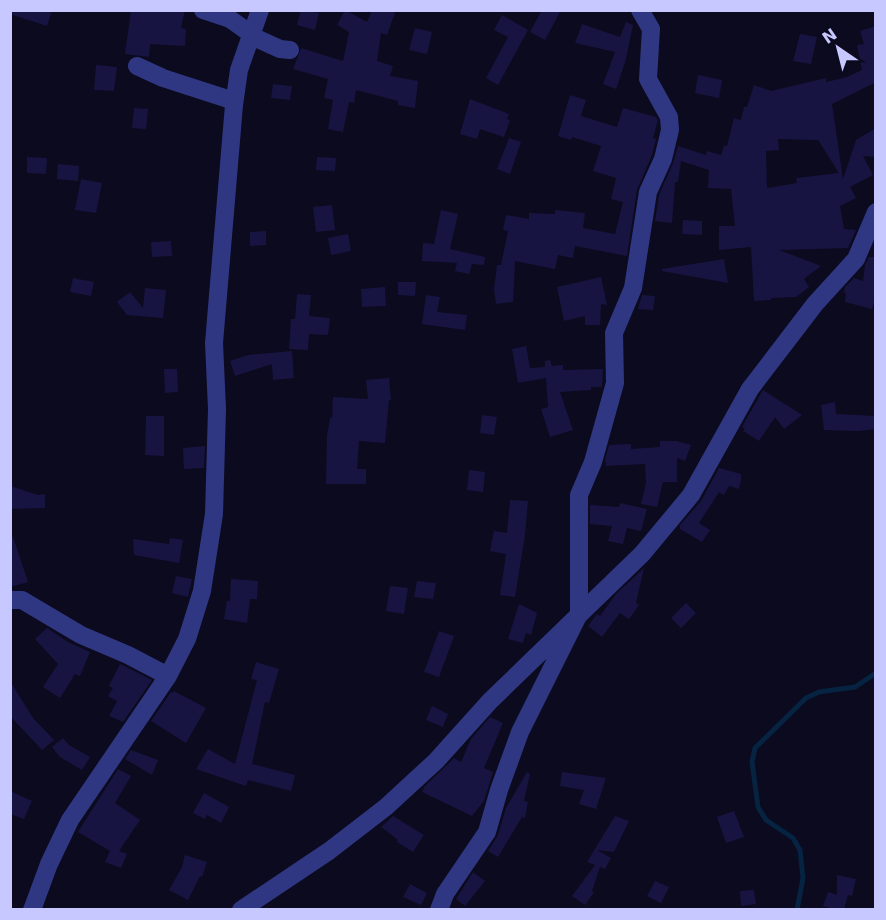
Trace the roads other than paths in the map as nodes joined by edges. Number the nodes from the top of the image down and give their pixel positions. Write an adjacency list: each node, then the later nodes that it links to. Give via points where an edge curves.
1 (203, 10): 4 (street, via 230,19)
2 (260, 10): 4 (street)
3 (640, 10): 10 (street, via 651,29 648,79 669,117 670,130 663,159 648,192 633,288 614,333 615,383 579,495)
4 (251, 36): 5 (street); 7 (street, via 239,70)
5 (290, 50)
6 (137, 66): 7 (street)
7 (234, 101): 11 (street, via 214,343 218,410 214,514 202,591 187,639)
8 (876, 212): 10 (street, via 856,259 815,304 750,389 691,495 642,554)
9 (10, 600): 11 (street, via 22,600 81,635)
10 (579, 614): 13 (street, via 386,807 329,851); 14 (street, via 520,732 487,832)
11 (168, 676): 12 (street, via 69,820)
12 (32, 909)
13 (241, 909)
14 (439, 909)

